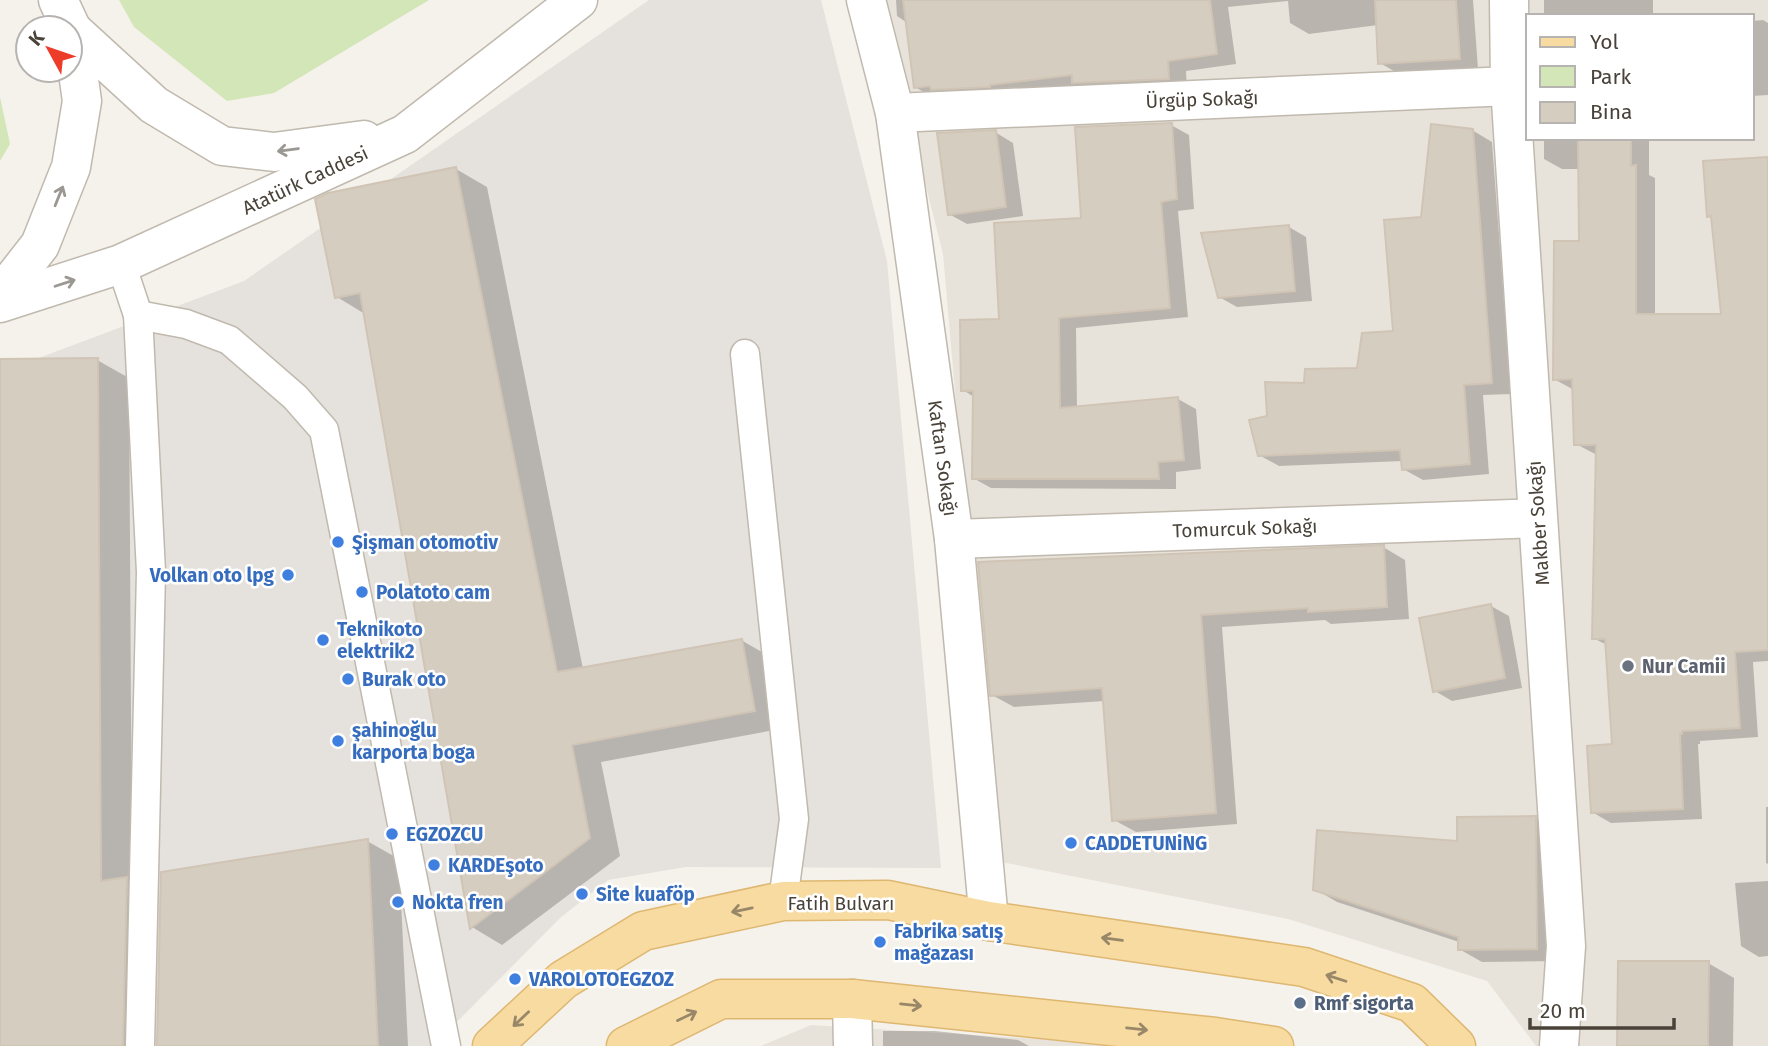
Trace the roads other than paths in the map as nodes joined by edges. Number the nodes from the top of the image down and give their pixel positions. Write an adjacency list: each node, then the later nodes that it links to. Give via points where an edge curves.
1 (578, 0): 8 (street, Atatürk Caddesi)
2 (866, 0): 7 (street, Kaftan Sokağı)
3 (1509, 0): 6 (street, Makber Sokağı)
4 (84, 34): 8 (street, one-way to 4, via 274,152 222,146 154,105)
5 (78, 84): 10 (street, one-way to 5, via 40,245 71,167 82,102)
6 (1510, 86): 7 (street, Ürgüp Sokağı); 14 (street, Makber Sokağı)
7 (895, 113): 15 (street, Kaftan Sokağı)
8 (405, 134): 9 (street, Atatürk Caddesi)
9 (121, 264): 11 (street, Atatürk Caddesi, one-way to 9); 12 (lane)
10 (0, 296)
11 (0, 303)
12 (138, 315): 20 (lane, via 151,572); 21 (lane, via 186,324 229,340 295,397 324,430)
13 (745, 354): 16 (lane, via 794,819)
14 (1537, 518): 15 (street, Tomurcuk Sokağı); 27 (street, Makber Sokağı, via 1566,946)
15 (954, 539): 17 (street, Kaftan Sokağı)
16 (783, 901): 17 (main road, Fatih Bulvarı, via 888,900); 22 (main road, Fatih Bulvarı, one-way to 22, via 643,931 563,981)
17 (989, 921): 26 (main road, Fatih Bulvarı, one-way to 17, via 1412,1003 1304,967)
18 (852, 999): 19 (main road, one-way to 19); 23 (main road, one-way to 18, via 721,999); 24 (street)
19 (1215, 1041): 25 (main road)
20 (140, 1046)
21 (446, 1046)
22 (492, 1046)
23 (626, 1046)
24 (853, 1046)
25 (1274, 1046)
26 (1456, 1046)
27 (1559, 1046)

